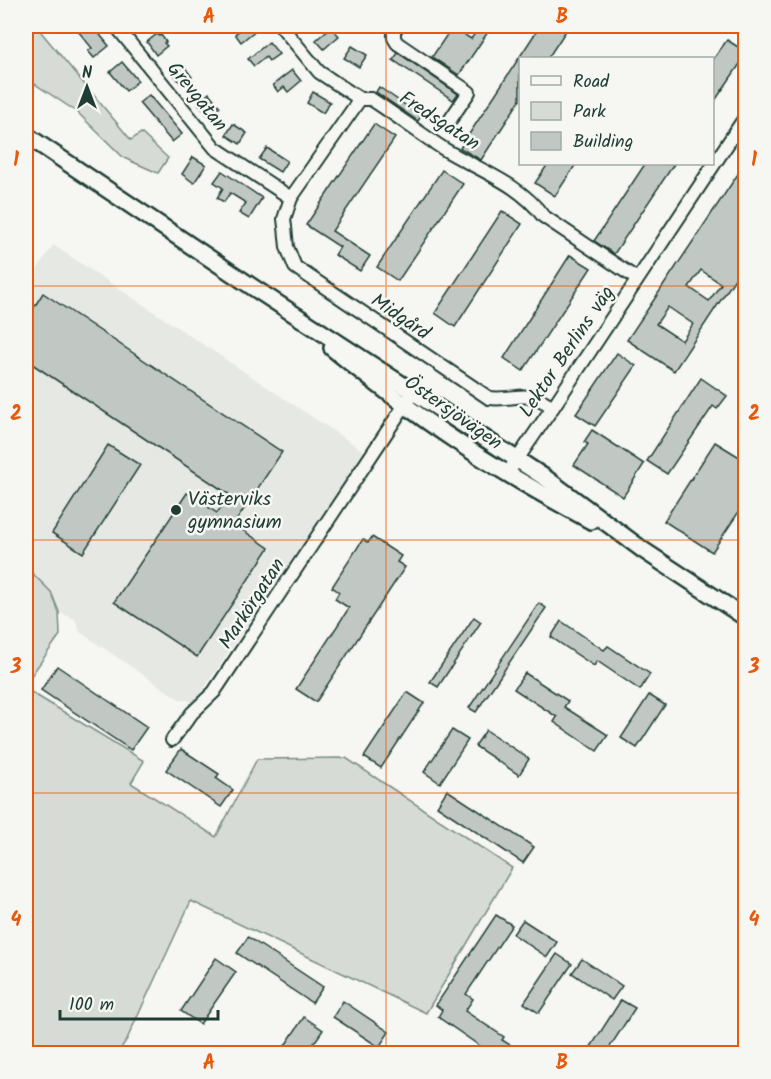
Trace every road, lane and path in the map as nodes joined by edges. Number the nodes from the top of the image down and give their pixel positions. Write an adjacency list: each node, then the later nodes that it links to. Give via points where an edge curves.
1 (116, 26): 10 (street, Grevgatan, via 215,148)
2 (281, 26): 4 (street, Fredsgatan, via 319,72)
3 (398, 26): 6 (street, Fredsgatan, via 394,30 398,43 469,92)
4 (360, 99): 10 (street); 11 (street, Fredsgatan, via 371,99 446,150 511,186 543,216)
5 (746, 116): 8 (street, Lektor Berlins väg)
6 (448, 123)
7 (26, 135): 13 (main road, Östersjövägen)
8 (714, 164)
9 (713, 165): 12 (street, Lektor Berlins väg)
10 (291, 198): 16 (street, Midgård, via 284,219 287,247 295,267 489,398 534,396)
11 (613, 265): 12 (street, Lektor Berlins väg)
12 (637, 279): 16 (street, Lektor Berlins väg)
13 (254, 288): 14 (main road, Östersjövägen); 15 (main road, Östersjövägen)
14 (414, 391): 15 (street, Markörgatan); 17 (main road, Östersjövägen)
15 (405, 405): 18 (main road, Östersjövägen); 21 (street, Markörgatan, via 214,692)
16 (553, 407): 17 (street, Lektor Berlins väg)
17 (516, 460): 18 (street, Lektor Berlins väg); 19 (main road, Östersjövägen)
18 (507, 474): 19 (main road, Östersjövägen)
19 (643, 550): 20 (main road, Östersjövägen)
20 (746, 618)
21 (172, 740)

